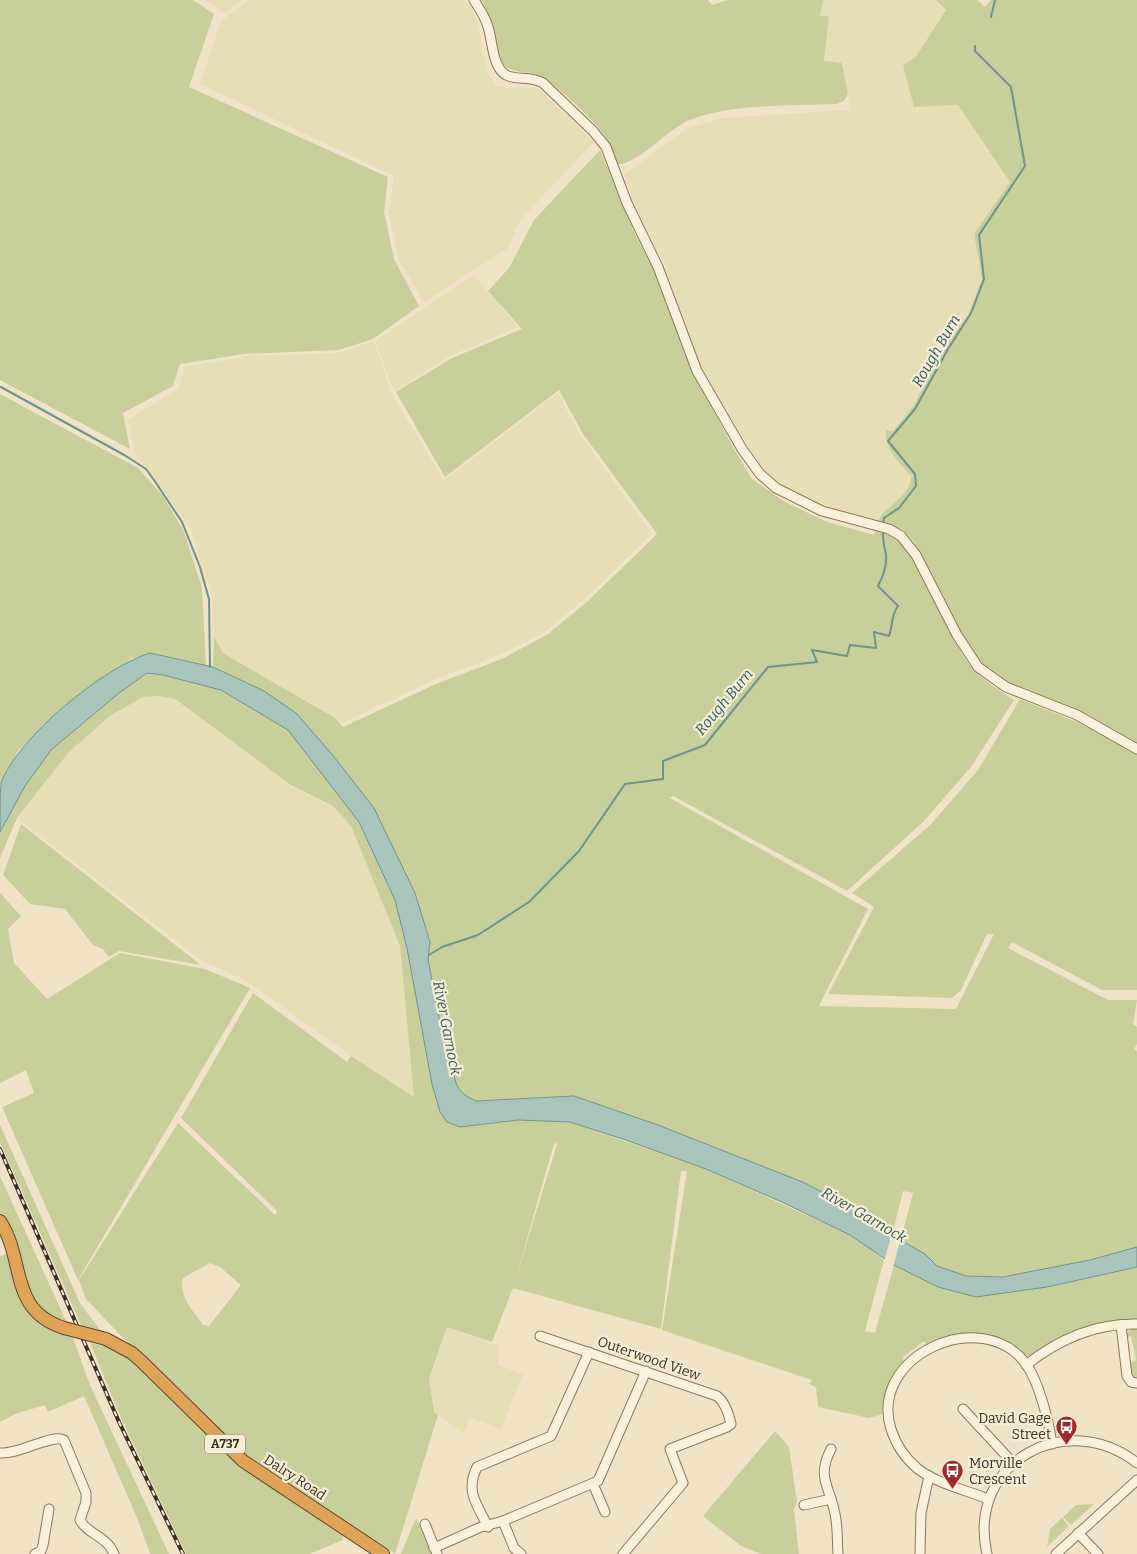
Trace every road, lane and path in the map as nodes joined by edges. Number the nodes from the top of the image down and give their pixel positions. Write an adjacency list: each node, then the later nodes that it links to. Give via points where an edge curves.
1 (474, 0): 2 (street, via 488,25 502,71 543,83 593,130 606,147 627,203 658,267 697,370 753,466 766,481 822,512 889,529 901,536 910,545 957,636 978,667 1006,687 1077,715)
2 (1137, 749)
3 (0, 1221): 32 (highway, Dalry Road / A737, bridge, via 13,1251 21,1286 39,1316 64,1328 106,1339 132,1353 243,1461)
4 (1137, 1324): 5 (street)
5 (1121, 1325): 8 (street, via 1071,1336); 10 (street, via 1127,1376 1131,1382)
6 (540, 1336): 7 (street, Outerwood View)
7 (589, 1352): 9 (street, Outerwood View); 27 (street, via 551,1436 477,1466 471,1490)
8 (1026, 1364): 12 (street, via 1036,1384); 17 (street, via 1001,1344 964,1338 929,1348 905,1368 890,1390 890,1426 908,1459)
9 (646, 1371): 19 (street, via 598,1481); 34 (street, Outerwood View, via 717,1396 731,1424 670,1449 683,1483)
10 (1137, 1383)
11 (963, 1409): 15 (street)
12 (1052, 1444): 15 (street); 16 (street, via 1095,1441 1124,1453)
13 (830, 1449): 20 (street, via 823,1467)
14 (0, 1453): 31 (street, via 25,1450 56,1438 64,1440 86,1493 80,1520 108,1542)
15 (1013, 1463): 21 (street, via 999,1478)
16 (1137, 1463)
17 (929, 1476): 21 (street); 36 (street, via 921,1513)
18 (1137, 1480): 28 (street)
19 (593, 1484): 24 (street); 25 (street)
20 (831, 1498): 22 (street); 35 (street, via 837,1521)
21 (988, 1499): 37 (street, via 984,1523)
22 (804, 1505)
23 (49, 1509): 30 (street, via 43,1546)
24 (605, 1512)
25 (503, 1521): 27 (street); 33 (street, via 514,1548)
26 (425, 1524): 29 (street)
27 (488, 1527): 29 (street, via 481,1527)
28 (1078, 1534): 38 (street); 39 (street)
29 (436, 1551)
30 (35, 1554)
31 (114, 1554)
32 (383, 1554)
33 (521, 1554)
34 (624, 1554)
35 (838, 1554)
36 (920, 1554)
37 (987, 1554)
38 (1056, 1554)
39 (1098, 1554)

